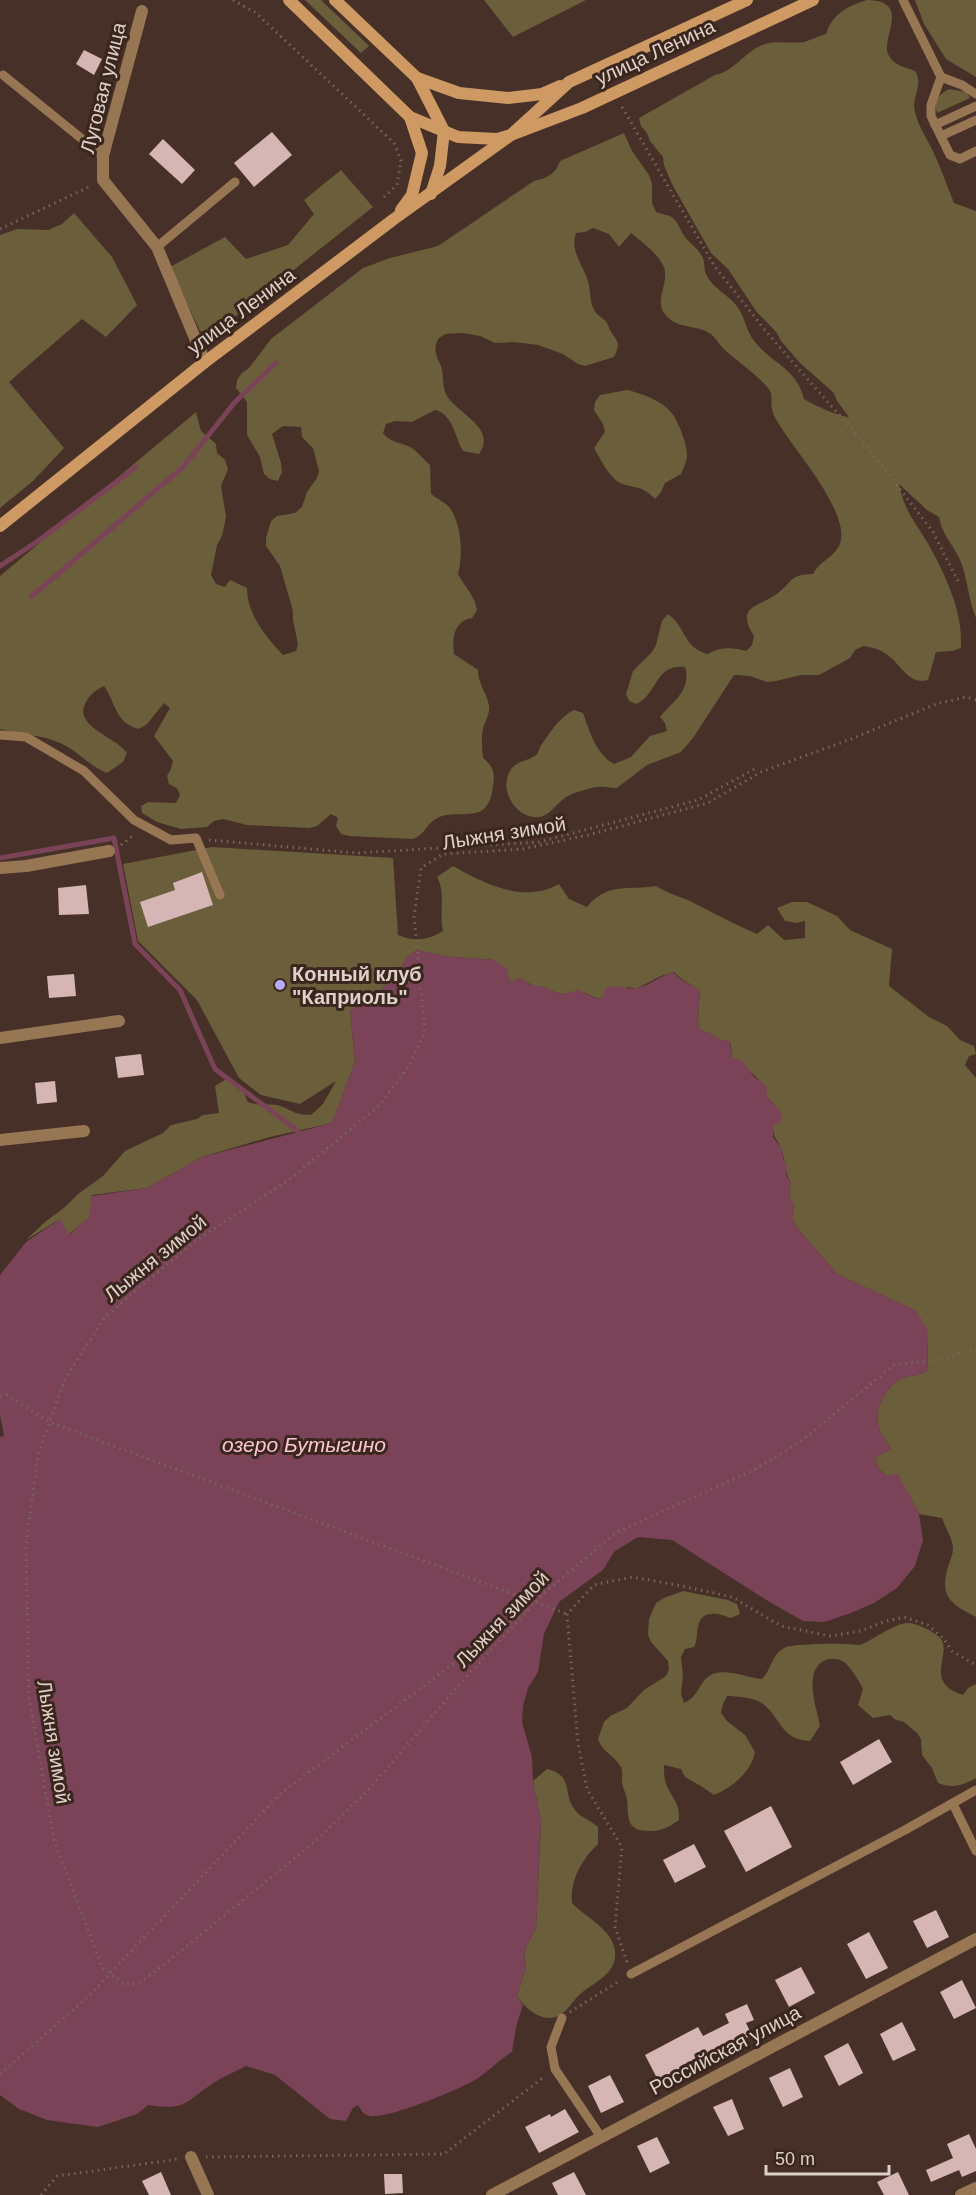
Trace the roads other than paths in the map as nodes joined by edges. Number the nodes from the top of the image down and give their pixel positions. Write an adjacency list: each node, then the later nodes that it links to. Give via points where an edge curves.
1 (289, 0): 13 (main road)
2 (335, 0): 9 (main road)
3 (747, 0): 10 (main road, улица Ленина)
4 (813, 0): 17 (main road, улица Ленина, via 582,108)
5 (903, 0): 8 (lane)
6 (142, 11): 20 (street, Луговая улица)
7 (3, 75): 20 (lane)
8 (941, 77): 11 (lane); 15 (lane, via 931,105)
9 (417, 78): 10 (main road, via 459,93 508,98 542,94); 16 (main road)
10 (569, 82): 17 (main road, улица Ленина)
11 (976, 94)
12 (976, 106): 15 (lane)
13 (410, 117): 16 (main road); 23 (main road, via 422,153 412,195)
14 (976, 120): 18 (lane)
15 (935, 125): 18 (lane)
16 (444, 131): 17 (main road, via 458,137 497,139); 22 (main road, via 440,166)
17 (512, 135): 22 (main road, улица Ленина)
18 (941, 136): 19 (lane, via 950,155 960,159)
19 (976, 151)
20 (103, 156): 24 (street, Луговая улица, via 103,180)
21 (236, 182): 24 (lane)
22 (430, 194): 23 (main road, улица Ленина)
23 (394, 219): 25 (main road, улица Ленина)
24 (157, 247): 25 (street, Луговая улица)
25 (205, 362): 26 (main road, улица Ленина)
26 (0, 526)
27 (0, 735): 30 (lane, via 26,737 84,771 134,820 171,840 196,838)
28 (109, 851): 29 (street)
29 (0, 868)
30 (220, 895)
31 (119, 1022): 32 (street)
32 (0, 1038)
33 (84, 1131): 34 (street)
34 (0, 1140)
35 (976, 1790): 36 (lane)
36 (952, 1804): 37 (lane); 39 (lane)
37 (976, 1851)
38 (976, 1940): 41 (street, Российская улица)
39 (631, 1974)
40 (562, 2018): 41 (lane, via 551,2047 555,2069)
41 (601, 2137): 45 (street, Российская улица)
42 (191, 2157): 44 (street)
43 (976, 2188): 46 (street)
44 (208, 2195)
45 (492, 2195)
46 (961, 2195)

